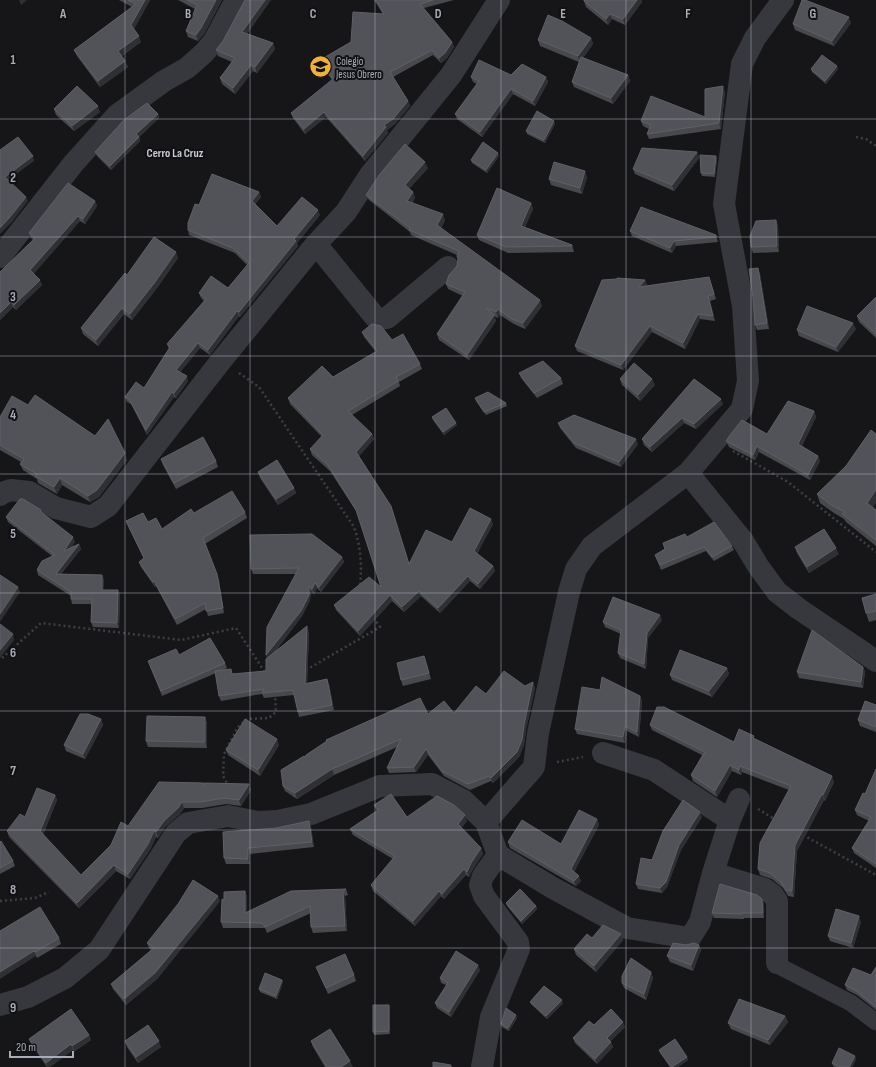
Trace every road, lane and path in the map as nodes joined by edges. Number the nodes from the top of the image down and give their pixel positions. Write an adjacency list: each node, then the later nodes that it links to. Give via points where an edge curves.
1 (236, 0): 7 (street, via 214,41 204,53 187,68 116,115 73,164)
2 (499, 0): 6 (street, via 451,75 370,176 346,212)
3 (783, 0): 10 (street, via 755,38 742,64 724,204 743,306 748,380 742,409)
4 (856, 137): 5 (path, via 866,139)
5 (876, 146)
6 (316, 244): 8 (street, via 375,317 381,319 387,318); 9 (street)
7 (0, 257)
8 (448, 267)
9 (220, 362): 12 (street, via 108,506 90,517 56,508 29,492 11,490); 14 (path, via 242,374 259,388 354,527 362,566)
10 (715, 440): 11 (street); 13 (path, via 788,482)
11 (688, 473): 17 (street, via 743,541 777,592); 22 (street, via 592,546 576,569 538,733)
12 (0, 495)
13 (876, 552)
14 (360, 589)
15 (373, 617): 18 (path, via 380,627)
16 (2, 658): 19 (path, via 40,623 181,640 236,628)
17 (876, 661)
18 (301, 673)
19 (266, 675)
20 (275, 688): 24 (path, via 276,712 269,718 247,719 242,723 224,754 224,776 231,801)
21 (603, 753): 22 (path); 25 (street, via 654,770)
22 (534, 767): 26 (street)
23 (739, 799): 25 (street); 27 (path)
24 (228, 816): 26 (street, via 258,822 277,821 311,814 380,786 432,784 463,800); 35 (street, via 188,823 176,833 99,950 71,974 28,997)
25 (730, 820): 30 (street)
26 (486, 822): 29 (street)
27 (780, 822)
28 (801, 834): 31 (path)
29 (498, 855): 30 (street, via 627,928 690,938 700,922); 37 (street, via 483,876 480,885 484,896 518,942 518,949 491,1017)
30 (712, 873): 34 (street, via 765,889 773,895 777,901)
31 (876, 875)
32 (49, 892): 33 (path, via 35,898)
33 (0, 901)
34 (777, 963): 36 (street, via 851,1003)
35 (0, 1005)
36 (876, 1022)
37 (488, 1065)

